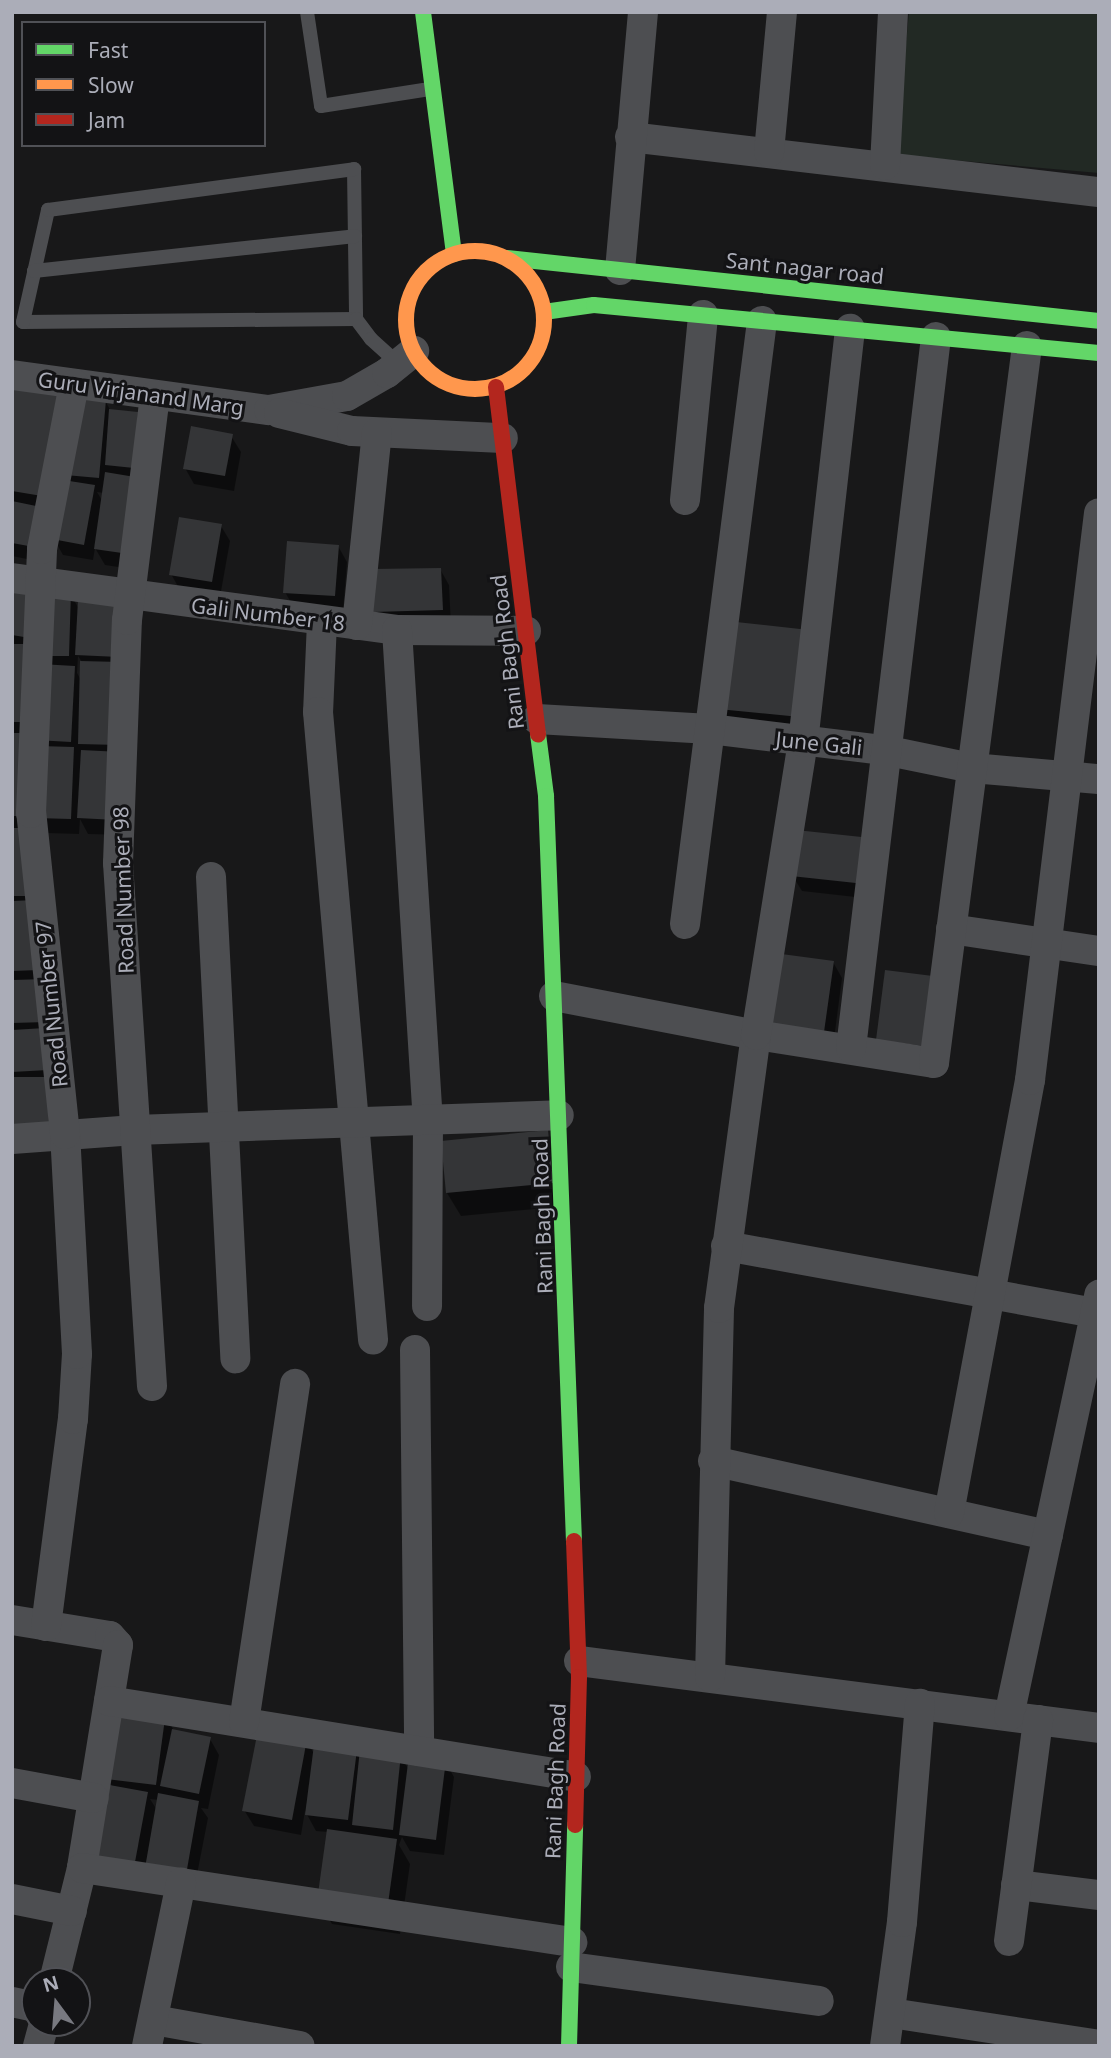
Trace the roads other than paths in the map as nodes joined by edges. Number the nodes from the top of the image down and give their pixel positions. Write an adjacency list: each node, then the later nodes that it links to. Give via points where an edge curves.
1 (307, 12): 6 (lane, via 321,106)
2 (423, 12): 6 (street)
3 (643, 12): 7 (street)
4 (782, 12): 8 (street)
5 (893, 12): 9 (street)
6 (433, 88): 12 (street)
7 (630, 137): 8 (street); 14 (street)
8 (769, 152): 9 (street)
9 (885, 165): 10 (street)
10 (1099, 192)
11 (355, 236): 15 (lane); 15 (lane, via 354,169 48,210); 18 (lane)
12 (454, 254): 13 (street, via 478,250); 25 (street, via 427,270 413,288 405,314)
13 (507, 258): 14 (street, Sant nagar road); 16 (street, via 536,286)
14 (620, 270): 20 (street, Sant nagar road)
15 (34, 271): 18 (lane, via 23,322)
16 (544, 312): 17 (street, via 594,305); 28 (street, via 537,352 520,374)
17 (704, 315): 19 (street); 33 (street)
18 (356, 319): 25 (lane, via 371,339)
19 (762, 321): 21 (street); 43 (street)
20 (1099, 321)
21 (850, 329): 22 (street); 44 (street)
22 (936, 337): 23 (street); 45 (street)
23 (1027, 346): 24 (street); 46 (street)
24 (1099, 353)
25 (406, 357): 28 (street, via 443,382 474,390); 30 (street, Guru Virjanand Marg, via 347,396)
26 (12, 375): 27 (street, Guru Virjanand Marg)
27 (74, 384): 29 (street, Guru Virjanand Marg); 36 (street, Road Number 97, via 42,549)
28 (496, 387): 32 (street, Rani Bagh Road)
29 (155, 396): 30 (street, Guru Virjanand Marg); 37 (street, Road Number 98)
30 (269, 410): 31 (street, Guru Virjanand Marg)
31 (377, 433): 32 (street, Guru Virjanand Marg); 39 (street)
32 (503, 438): 41 (street, Rani Bagh Road)
33 (685, 500)
34 (1099, 513): 35 (street)
35 (1095, 580): 47 (street)
36 (26, 581): 37 (street, Gali Number 18); 62 (street, Road Number 97, via 31,813)
37 (130, 596): 38 (street, Gali Number 18); 61 (street, Road Number 98, via 118,863)
38 (322, 622): 39 (street, Gali Number 18); 59 (street, via 318,712)
39 (358, 625): 40 (street, Gali Number 18)
40 (397, 630): 41 (street, Gali Number 18); 58 (street)
41 (526, 631): 42 (street, Rani Bagh Road)
42 (537, 719): 43 (street, June Gali); 54 (street, Rani Bagh Road, via 546,796)
43 (710, 729): 44 (street, June Gali); 50 (street)
44 (803, 742): 45 (street, June Gali); 55 (street)
45 (884, 750): 46 (street, June Gali); 56 (street)
46 (972, 768): 47 (street, June Gali); 51 (street)
47 (1067, 777): 48 (street, June Gali); 52 (street)
48 (1099, 779)
49 (211, 877): 60 (street)
50 (685, 924)
51 (951, 929): 52 (street); 56 (street, via 934,1063)
52 (1046, 944): 53 (street); 65 (street, via 1030,1080)
53 (1099, 951)
54 (554, 996): 55 (street); 57 (street, Rani Bagh Road)
55 (756, 1035): 56 (street); 64 (street)
56 (850, 1048)
57 (559, 1115): 58 (street); 78 (street, Rani Bagh Road)
58 (428, 1120): 59 (street); 66 (street)
59 (356, 1125): 60 (street); 68 (street)
60 (224, 1127): 61 (street); 70 (street)
61 (135, 1130): 62 (street); 72 (street, Road Number 98)
62 (65, 1135): 63 (street); 77 (street, Road Number 97, via 77,1354)
63 (12, 1139)
64 (726, 1246): 65 (street); 73 (street)
65 (988, 1292): 67 (street); 74 (street)
66 (427, 1306)
67 (1098, 1307): 75 (street)
68 (373, 1340)
69 (415, 1350): 85 (street)
70 (235, 1358)
71 (295, 1384): 83 (street)
72 (152, 1386)
73 (713, 1461): 74 (street); 79 (street)
74 (949, 1513): 75 (street)
75 (1048, 1535): 82 (street)
76 (12, 1620): 77 (street)
77 (46, 1626): 80 (street, via 114,1638 118,1653)
78 (579, 1661): 79 (street); 86 (street, Rani Bagh Road)
79 (710, 1677): 81 (street)
80 (109, 1701): 83 (street); 88 (street)
81 (920, 1704): 82 (street); 99 (street)
82 (1024, 1718): 84 (street); 91 (street)
83 (244, 1722): 85 (street)
84 (1099, 1728)
85 (419, 1751): 86 (street)
86 (576, 1777): 96 (street, Rani Bagh Road)
87 (12, 1783): 88 (street)
88 (94, 1798): 89 (street)
89 (82, 1868): 90 (street); 94 (street)
90 (181, 1884): 96 (street); 100 (street)
91 (1016, 1885): 92 (street); 95 (street)
92 (1099, 1895)
93 (12, 1899): 94 (street)
94 (72, 1912): 97 (street)
95 (1009, 1941)
96 (571, 1955): 98 (street); 104 (street, Rani Bagh Road)
97 (58, 1967)
98 (819, 2001)
99 (891, 2013): 101 (street); 105 (street)
100 (150, 2033): 103 (street)
101 (1055, 2042): 102 (street)
102 (1099, 2045)
103 (300, 2046)
104 (569, 2046)
105 (885, 2046)

